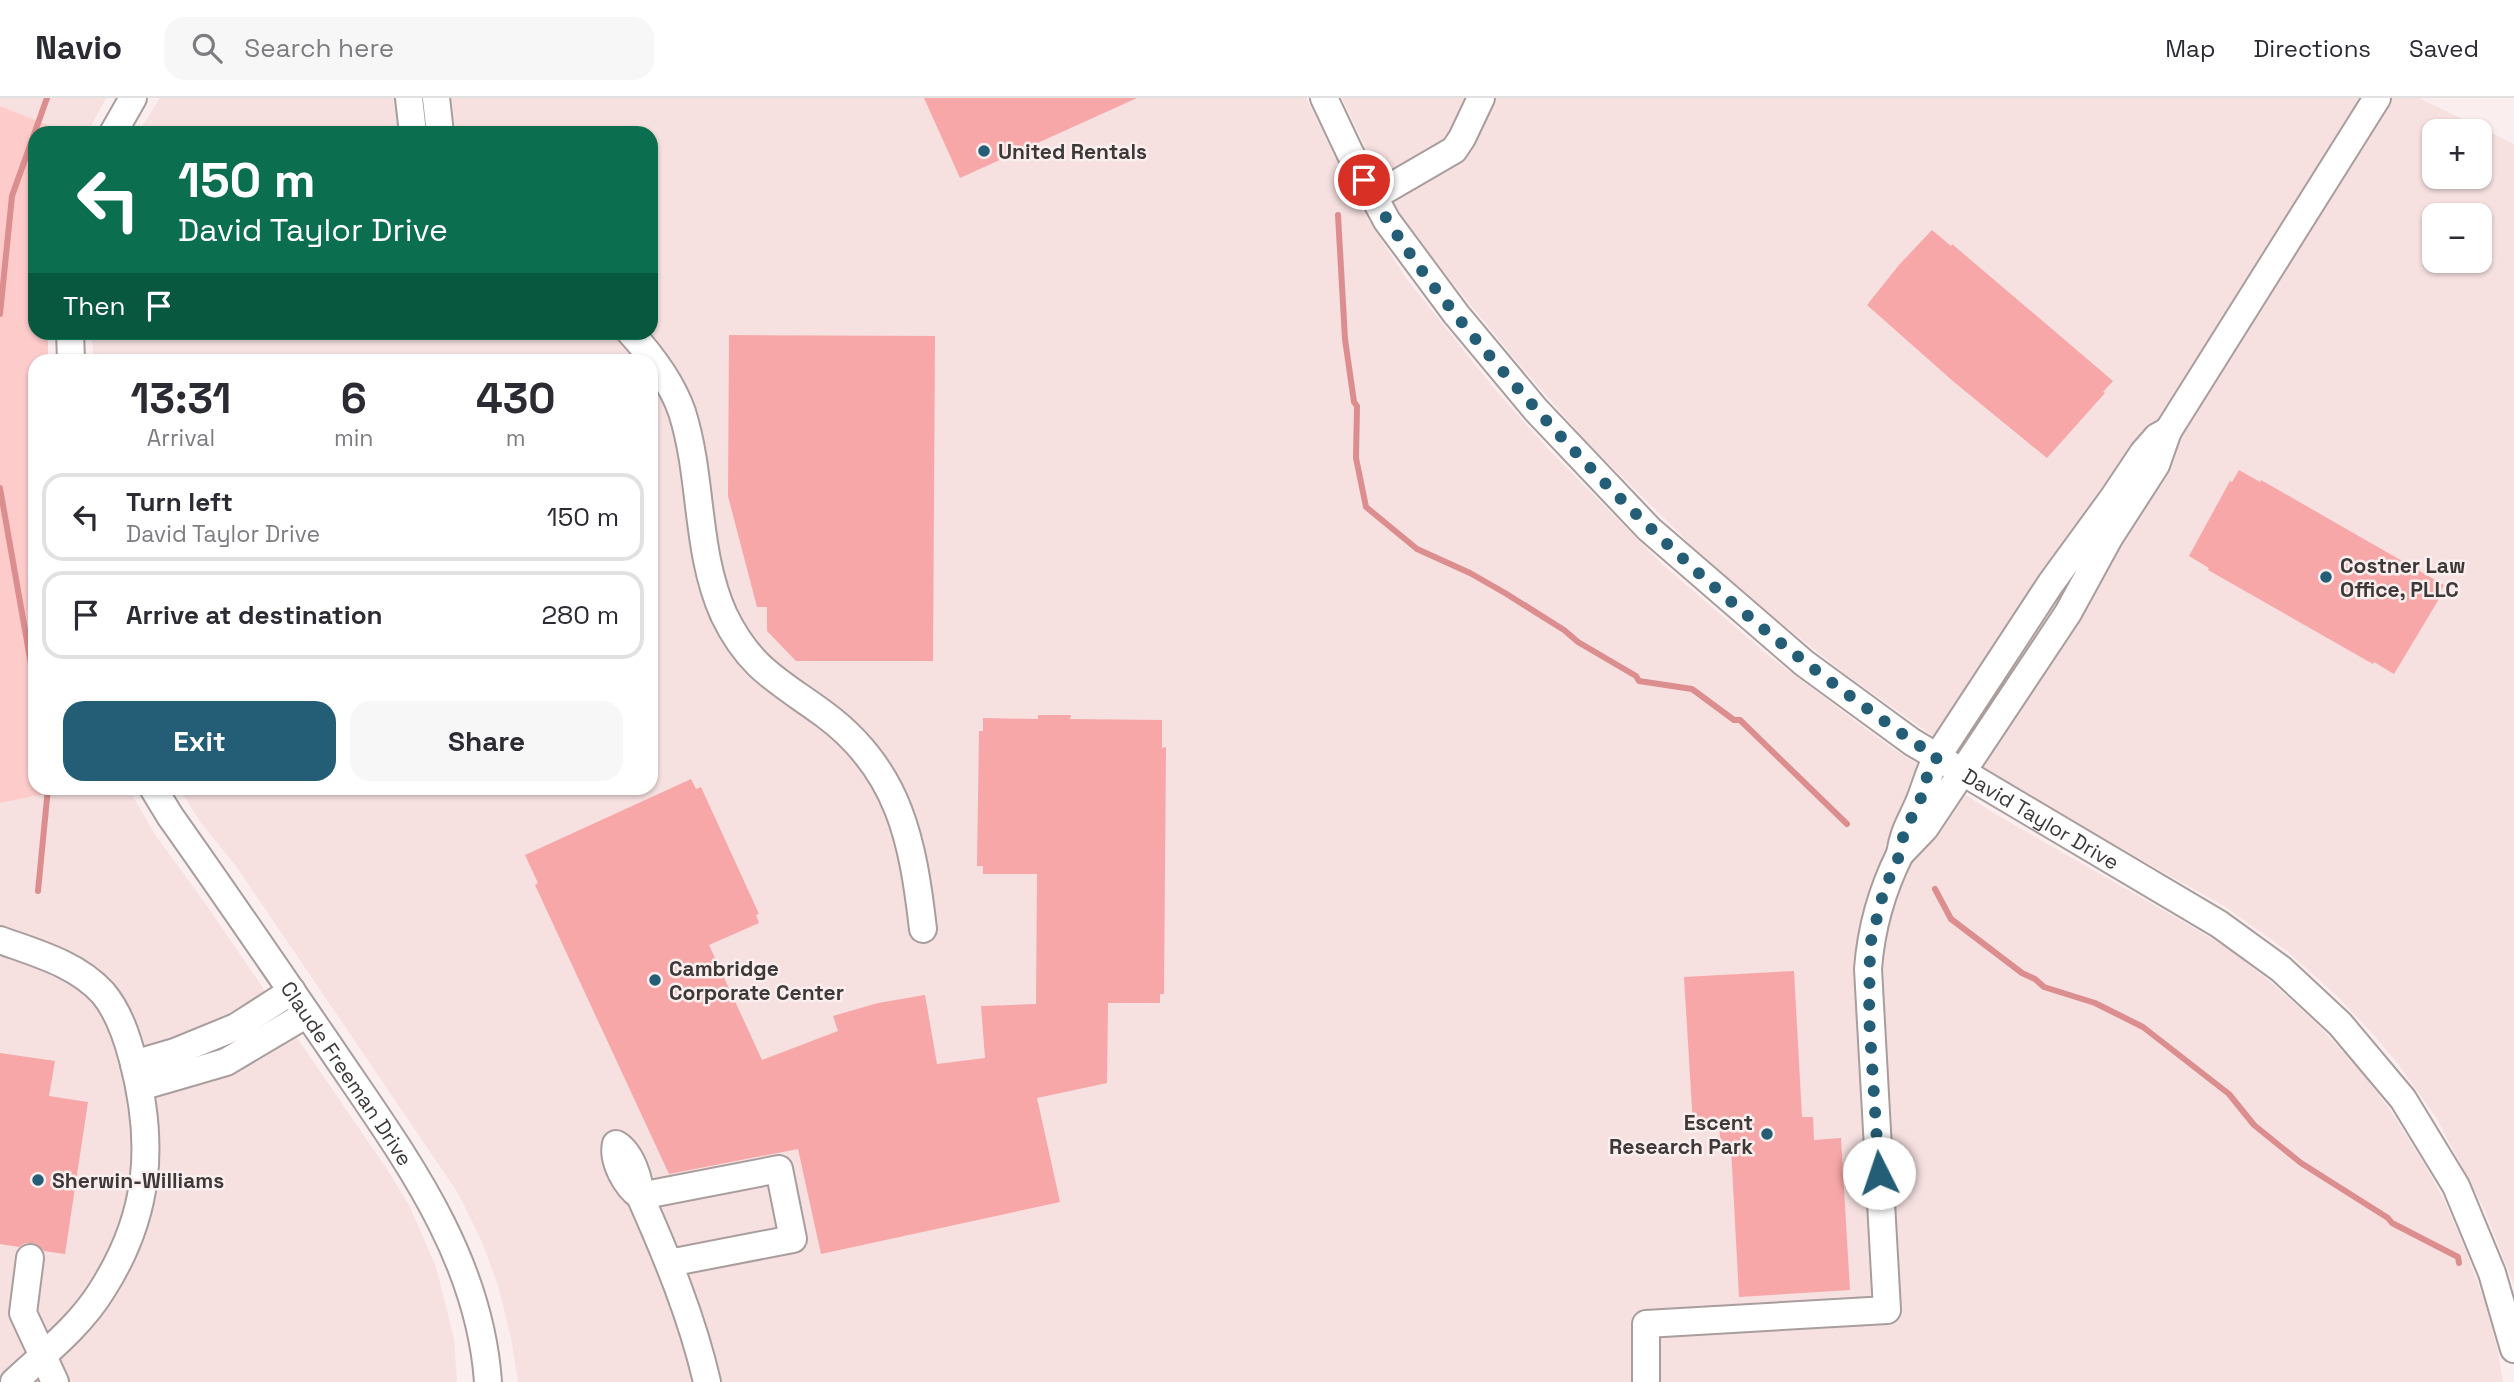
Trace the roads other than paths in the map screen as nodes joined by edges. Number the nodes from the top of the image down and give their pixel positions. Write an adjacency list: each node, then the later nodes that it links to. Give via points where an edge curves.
1 (133, 98): 7 (street)
2 (409, 98): 8 (street)
3 (436, 98): 9 (street)
4 (1324, 98): 10 (street, David Taylor Drive)
5 (1481, 98): 10 (street, via 1454,150)
6 (2376, 98): 14 (street)
7 (117, 126)
8 (412, 126)
9 (439, 126)
10 (1373, 197): 15 (street, David Taylor Drive, via 1463,323 1622,502 1804,663)
11 (636, 340): 12 (street)
12 (647, 354)
13 (658, 368): 19 (street, via 681,411 709,571 724,613 753,660 845,732 889,790 912,848)
14 (2168, 431): 15 (street, via 2143,453); 16 (street, via 2155,465 2068,613)
15 (1937, 757): 16 (street, David Taylor Drive); 18 (street, via 1904,832)
16 (1963, 772): 18 (street, via 1926,828); 26 (street, David Taylor Drive, via 2219,924 2281,969 2340,1024 2403,1099 2456,1186 2492,1273)
17 (157, 795): 21 (street, Claude Freeman Drive)
18 (1900, 854): 32 (street, via 1872,931 1868,969 1887,1310 1646,1324)
19 (923, 929)
20 (0, 940): 23 (street, via 69,967 101,991 119,1017)
21 (292, 991): 22 (street, Claude Freeman Drive); 23 (street, via 236,1027 175,1052)
22 (307, 1014): 23 (street, via 226,1062); 30 (street, Claude Freeman Drive, via 406,1160 456,1248 474,1302)
23 (137, 1075): 27 (street, via 147,1156 132,1230 101,1292)
24 (30, 1258): 27 (street, via 23,1313)
25 (669, 1263): 25 (street, via 640,1196 779,1170 793,1239); 31 (street)
26 (2514, 1349)
27 (43, 1356): 28 (street); 29 (street)
28 (14, 1382)
29 (54, 1382)
30 (488, 1382)
31 (707, 1382)
32 (1646, 1382)

